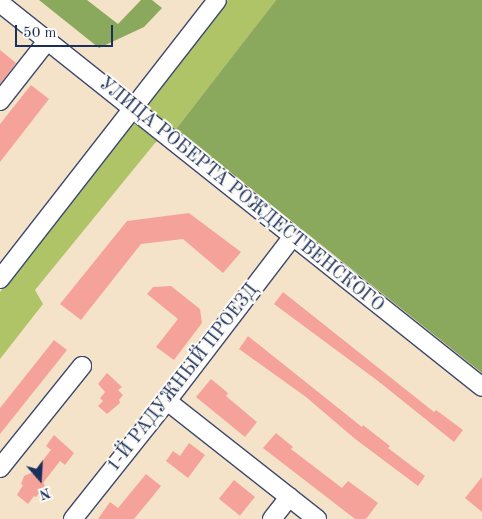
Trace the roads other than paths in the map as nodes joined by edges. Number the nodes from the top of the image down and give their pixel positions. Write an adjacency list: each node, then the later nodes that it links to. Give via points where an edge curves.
1 (0, 3): 3 (street, УЛИЦА РОБЕРТА РОЖДЕСТВЕНСКОГО)
2 (208, 4): 5 (street)
3 (47, 41): 4 (street); 5 (street, УЛИЦА РОБЕРТА РОЖДЕСТВЕНСКОГО)
4 (0, 101)
5 (133, 109): 6 (street, УЛИЦА РОБЕРТА РОЖДЕСТВЕНСКОГО); 7 (street)
6 (293, 236): 9 (street, УЛИЦА РОБЕРТА РОЖДЕСТВЕНСКОГО); 10 (street, 1-Й РАДУЖНЫЙ ПРОЕЗД)
7 (0, 279)
8 (82, 366): 11 (street)
9 (482, 387)
10 (167, 401): 12 (street); 13 (street, 1-Й РАДУЖНЫЙ ПРОЕЗД)
11 (0, 468)
12 (289, 497): 14 (street); 15 (street)
13 (73, 519)
14 (272, 519)
15 (317, 519)

